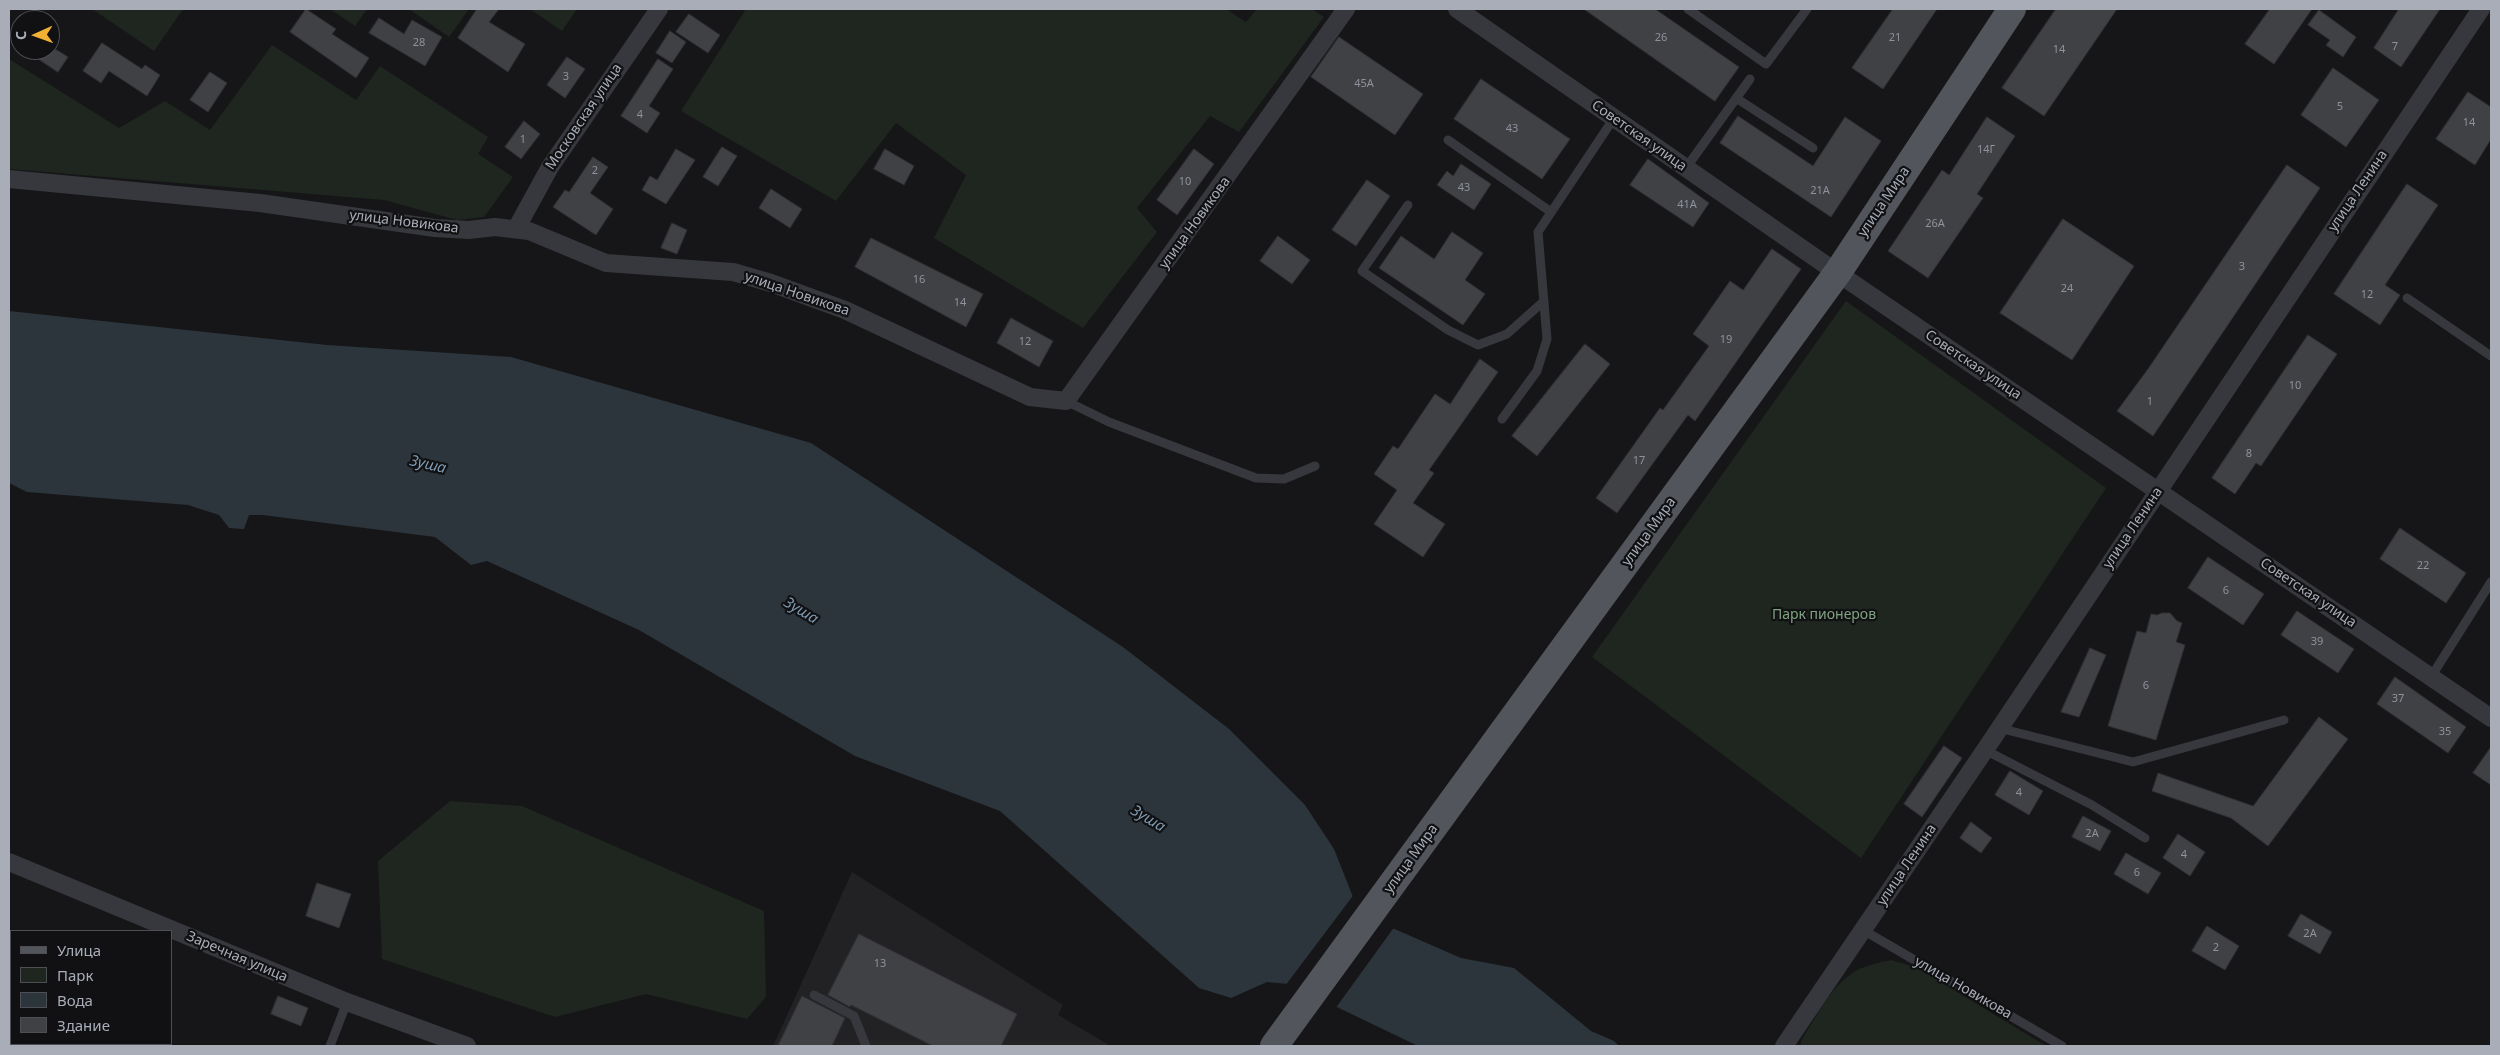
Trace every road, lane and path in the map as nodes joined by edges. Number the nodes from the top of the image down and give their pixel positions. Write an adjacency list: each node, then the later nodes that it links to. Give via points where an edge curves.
1 (659, 9): 17 (street, Московская улица, via 550,168)
2 (1346, 9): 22 (street, улица Новикова)
3 (1457, 9): 10 (street, Советская улица)
4 (1688, 9): 5 (lane, via 1766,64)
5 (1807, 9)
6 (2012, 9): 18 (main road, улица Мира)
7 (2481, 9): 25 (street, улица Ленина)
8 (1750, 79): 9 (lane)
9 (1736, 98): 12 (lane); 13 (lane)
10 (1614, 118): 13 (street, Советская улица); 16 (lane)
11 (1448, 140): 16 (lane)
12 (1812, 148)
13 (1686, 168): 18 (street, Советская улица)
14 (9, 180): 17 (street, улица Новикова, via 260,203 435,228)
15 (1408, 205): 20 (lane, via 1362,271 1448,330 1478,345 1507,334)
16 (1551, 212): 20 (lane, via 1538,232)
17 (516, 230): 22 (street, улица Новикова, via 529,231 606,263 733,272 771,283 845,310 1030,397)
18 (1838, 272): 25 (street, Советская улица); 40 (main road, улица Мира)
19 (2407, 298): 21 (lane)
20 (1544, 301): 23 (lane, via 1547,339 1537,371)
21 (2491, 356)
22 (1066, 401): 24 (lane, via 1109,422 1256,478 1284,479)
23 (1502, 419)
24 (1315, 466)
25 (2158, 490): 27 (street, Советская улица); 30 (street, улица Ленина)
26 (2491, 582): 27 (lane)
27 (2431, 677): 28 (street, Советская улица)
28 (2491, 718)
29 (2284, 720): 30 (lane, via 2133,762)
30 (1999, 728): 31 (street, улица Ленина)
31 (1985, 750): 32 (lane, via 2092,805); 34 (street, улица Ленина)
32 (2145, 838)
33 (9, 862): 36 (street, Заречная улица)
34 (1863, 930): 41 (street, улица Ленина); 42 (lane, улица Новикова)
35 (814, 995): 39 (lane, via 854,1016)
36 (347, 1002): 37 (lane); 38 (street, Заречная улица)
37 (330, 1046)
38 (467, 1046)
39 (866, 1046)
40 (1274, 1046)
41 (1784, 1046)
42 (2062, 1046)

